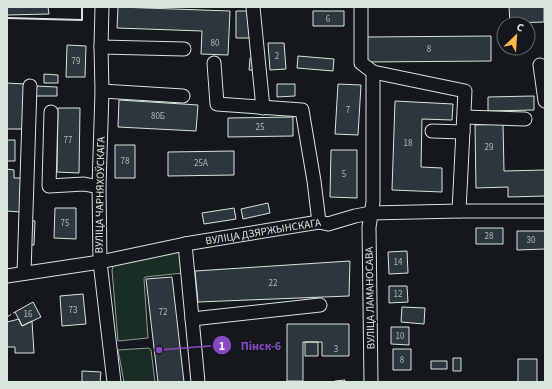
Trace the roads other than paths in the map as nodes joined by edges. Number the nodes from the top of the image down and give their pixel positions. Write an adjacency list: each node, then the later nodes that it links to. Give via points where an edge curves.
1 (102, 7): 4 (street, ВУЛІЦА ЧАРНЯХОЎСКАГА)
2 (253, 7): 13 (street)
3 (361, 7): 8 (street, via 361,63)
4 (101, 47): 5 (street); 10 (street, ВУЛІЦА ЧАРНЯХОЎСКАГА)
5 (184, 49)
6 (214, 63): 13 (street, via 217,104)
7 (540, 65): 12 (street)
8 (373, 72): 15 (street, via 465,91); 22 (street, ВУЛІЦА ЛАМАНОСАВА)
9 (30, 86): 26 (street)
10 (102, 91): 11 (street); 19 (street, ВУЛІЦА ЧАРНЯХОЎСКАГА)
11 (183, 96)
12 (545, 101)
13 (262, 108): 23 (street, via 302,110)
14 (51, 112): 19 (street, via 49,186 84,184)
15 (464, 117): 16 (street); 18 (street)
16 (525, 119)
17 (432, 131): 18 (street)
18 (463, 132): 20 (street)
19 (99, 187): 25 (street, ВУЛІЦА ЧАРНЯХОЎСКАГА)
20 (459, 211): 21 (street, ВУЛІЦА ДЗЯРЖЫНСКАГА); 22 (street, ВУЛІЦА ДЗЯРЖЫНСКАГА)
21 (545, 211)
22 (371, 214): 23 (street, ВУЛІЦА ДЗЯРЖЫНСКАГА, via 328,224); 32 (street, ВУЛІЦА ЛАМАНОСАВА)
23 (319, 222): 24 (street, ВУЛІЦА ДЗЯРЖЫНСКАГА)
24 (185, 244): 25 (street, ВУЛІЦА ДЗЯРЖЫНСКАГА); 29 (street)
25 (100, 262): 26 (street, ВУЛІЦА ДЗЯРЖЫНСКАГА); 30 (street, ВУЛІЦА ЧАРНЯХОЎСКАГА)
26 (24, 273): 27 (street, ВУЛІЦА ДЗЯРЖЫНСКАГА)
27 (7, 276)
28 (320, 305): 29 (street)
29 (192, 319): 31 (street)
30 (114, 382)
31 (198, 382)
32 (371, 382)

